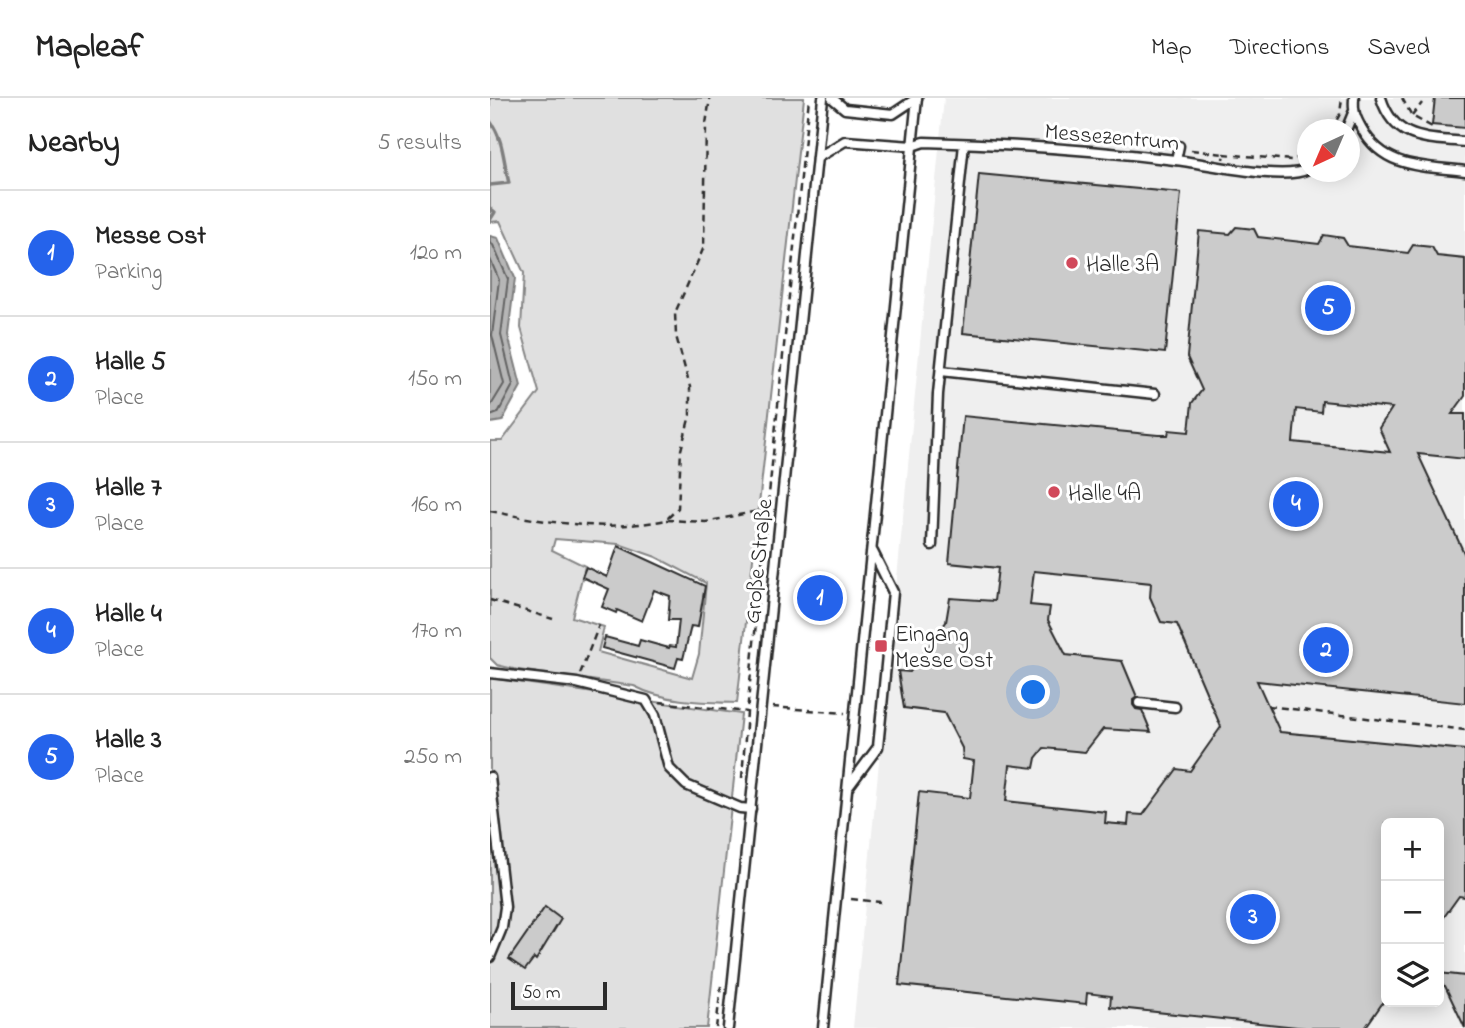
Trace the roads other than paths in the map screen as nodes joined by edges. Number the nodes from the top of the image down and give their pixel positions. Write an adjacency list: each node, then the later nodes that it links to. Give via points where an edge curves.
1 (823, 98): 12 (lane, Große Straße)
2 (832, 98): 3 (lane, via 845,109 892,114)
3 (917, 98): 10 (lane)
4 (1354, 98): 6 (lane)
5 (1381, 98): 8 (lane, via 1394,123 1412,136)
6 (1353, 113): 7 (lane); 15 (lane, via 1370,143 1383,154 1407,165)
7 (1351, 119)
8 (1465, 142)
9 (964, 144): 10 (lane, Messezentrum, via 924,142); 13 (lane, Messezentrum); 16 (lane)
10 (912, 146): 12 (lane, Messezentrum, via 845,141); 19 (lane)
11 (1179, 146): 13 (lane)
12 (817, 158): 25 (lane, Große Straße)
13 (1176, 160): 14 (lane, Messezentrum)
14 (1297, 171)
15 (1465, 171)
16 (941, 371): 17 (lane); 18 (lane)
17 (1155, 394)
18 (932, 545)
19 (872, 549): 24 (lane); 24 (lane, via 893,592 881,717 877,747)
20 (490, 673): 25 (lane, via 577,683 646,699 669,768 686,785)
21 (1139, 704): 22 (lane)
22 (1175, 707)
23 (490, 777): 26 (lane, via 505,907)
24 (847, 789): 28 (lane)
25 (751, 809): 27 (lane, Große Straße)
26 (490, 957)
27 (728, 1028)
28 (823, 1028)

